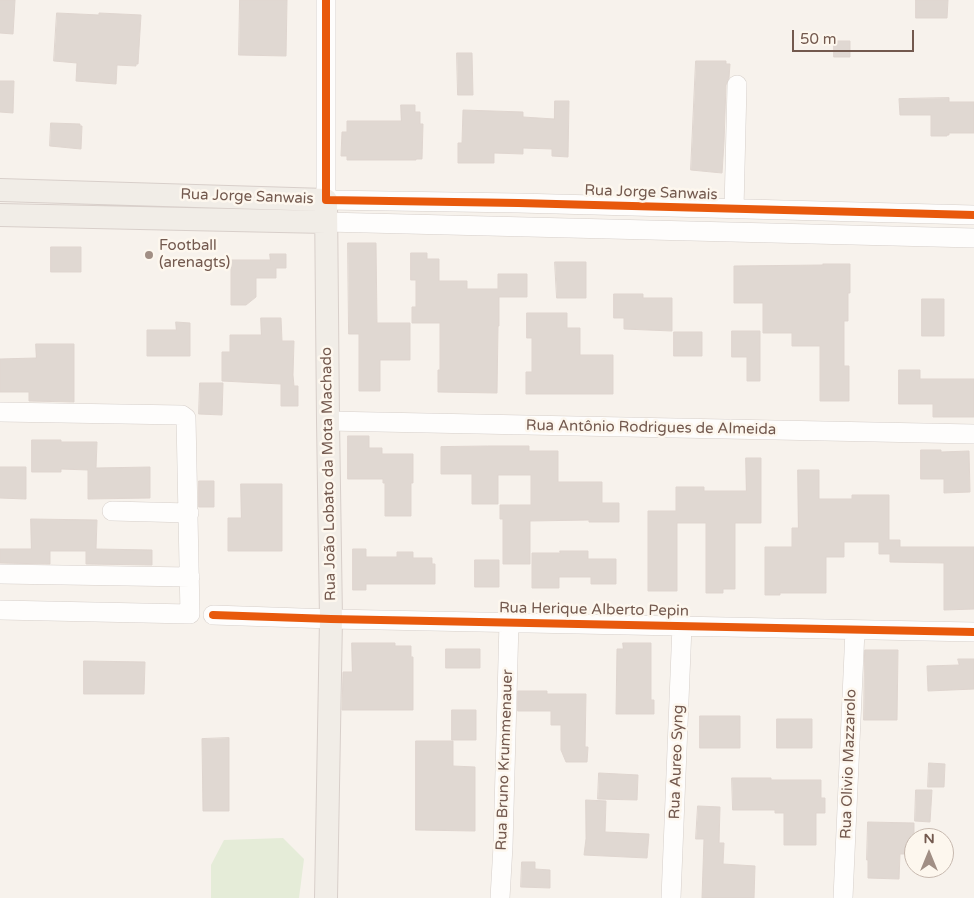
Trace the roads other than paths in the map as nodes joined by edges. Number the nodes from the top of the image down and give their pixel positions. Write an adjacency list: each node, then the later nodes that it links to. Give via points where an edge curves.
1 (326, 0): 4 (street)
2 (738, 85): 5 (street)
3 (0, 190): 4 (main road, Rua Jorge Sanwais)
4 (326, 200): 5 (street, Rua Jorge Sanwais); 8 (main road, Rua João Lobato da Mota Machado)
5 (734, 209): 7 (street, Rua Jorge Sanwais)
6 (0, 215): 8 (main road, Rua Jorge Sanwais)
7 (974, 215)
8 (326, 222): 9 (street, Rua Jorge Sanwais); 11 (main road, Rua João Lobato da Mota Machado)
9 (974, 238)
10 (0, 412): 14 (street, via 186,418)
11 (328, 421): 12 (street, Rua Antônio Rodrigues de Almeida); 19 (main road, Rua João Lobato da Mota Machado)
12 (974, 434)
13 (112, 511): 14 (street)
14 (188, 514): 16 (street)
15 (0, 574): 16 (street)
16 (190, 577): 17 (street, via 190,614)
17 (0, 610)
18 (213, 615): 19 (street, Rua Herique Alberto Pepin)
19 (331, 619): 20 (street, Rua Herique Alberto Pepin); 24 (main road, Rua João Lobato da Mota Machado)
20 (509, 622): 21 (street, Rua Herique Alberto Pepin); 25 (street, Rua Bruno Krummenauer)
21 (682, 626): 22 (street, Rua Herique Alberto Pepin); 26 (street, Rua Aureo Syng)
22 (855, 630): 23 (street, Rua Herique Alberto Pepin); 27 (street, Rua Olivio Mazzarolo)
23 (974, 632)
24 (326, 898)
25 (500, 898)
26 (671, 898)
27 (843, 898)

